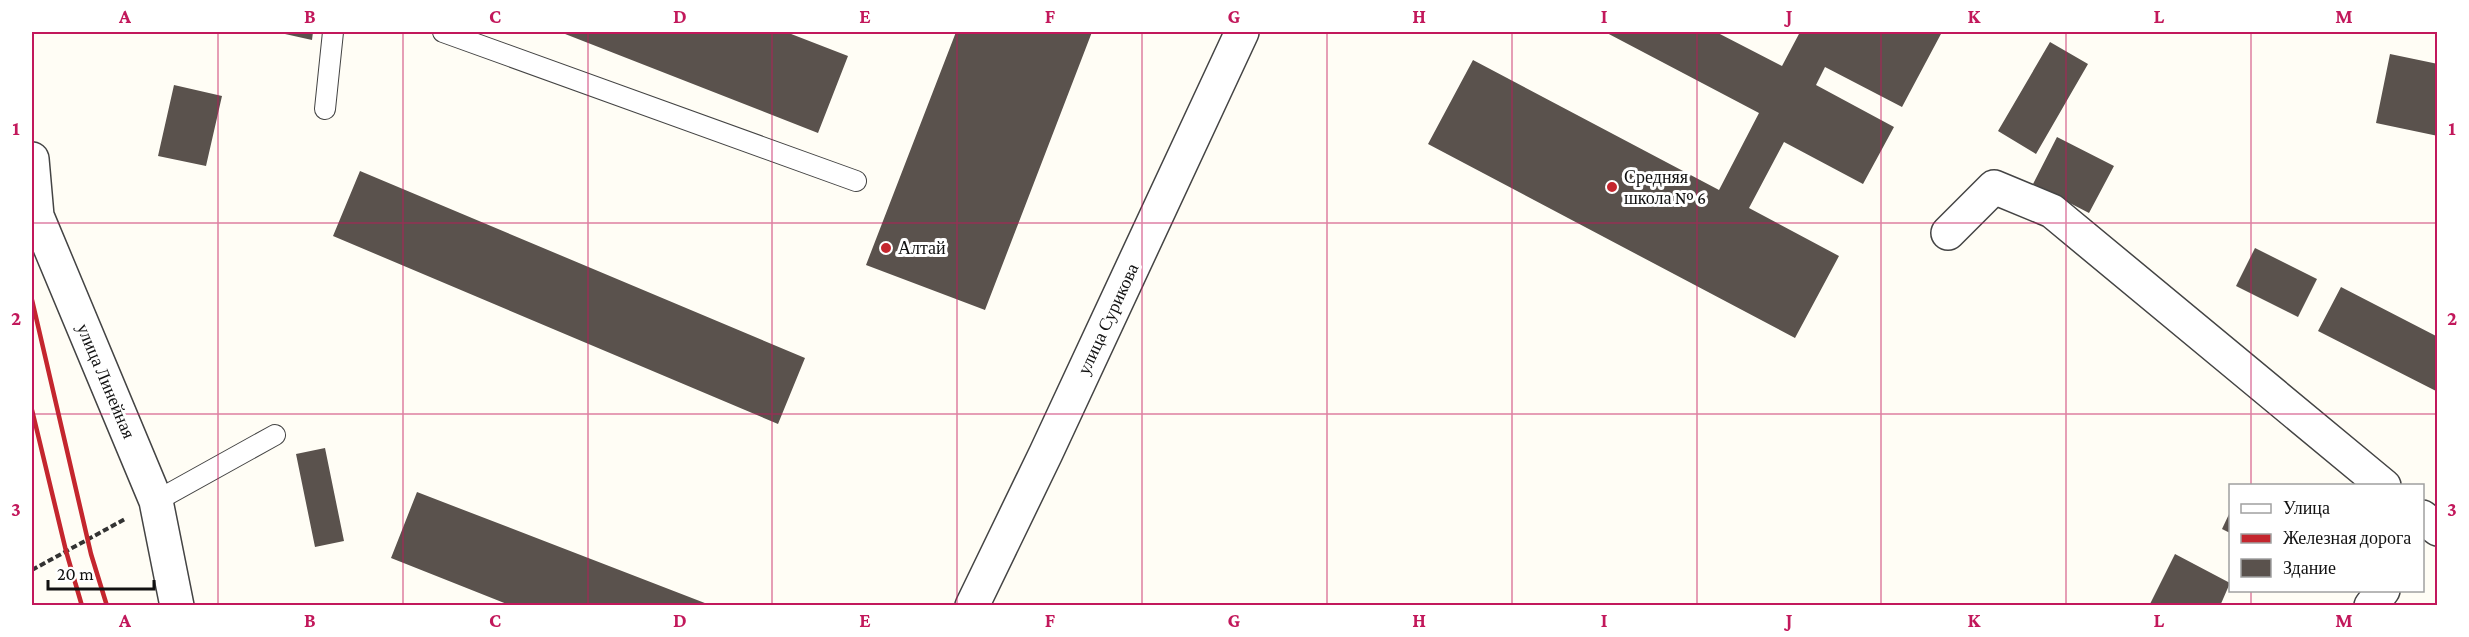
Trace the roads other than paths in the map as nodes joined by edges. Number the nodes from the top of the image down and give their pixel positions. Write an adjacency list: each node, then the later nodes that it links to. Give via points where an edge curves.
1 (333, 32): 4 (lane)
2 (443, 32): 6 (lane)
3 (1242, 32): 12 (street, улица Сурикова)
4 (325, 109)
5 (32, 159): 10 (street, улица Линейная, via 37,216)
6 (856, 181)
7 (1948, 232): 9 (street, via 1994,187 2052,211)
8 (275, 435): 10 (lane)
9 (2382, 484)
10 (156, 501): 13 (street, улица Линейная)
11 (2382, 592): 14 (street)
12 (981, 600)
13 (177, 606)
14 (2371, 606)

